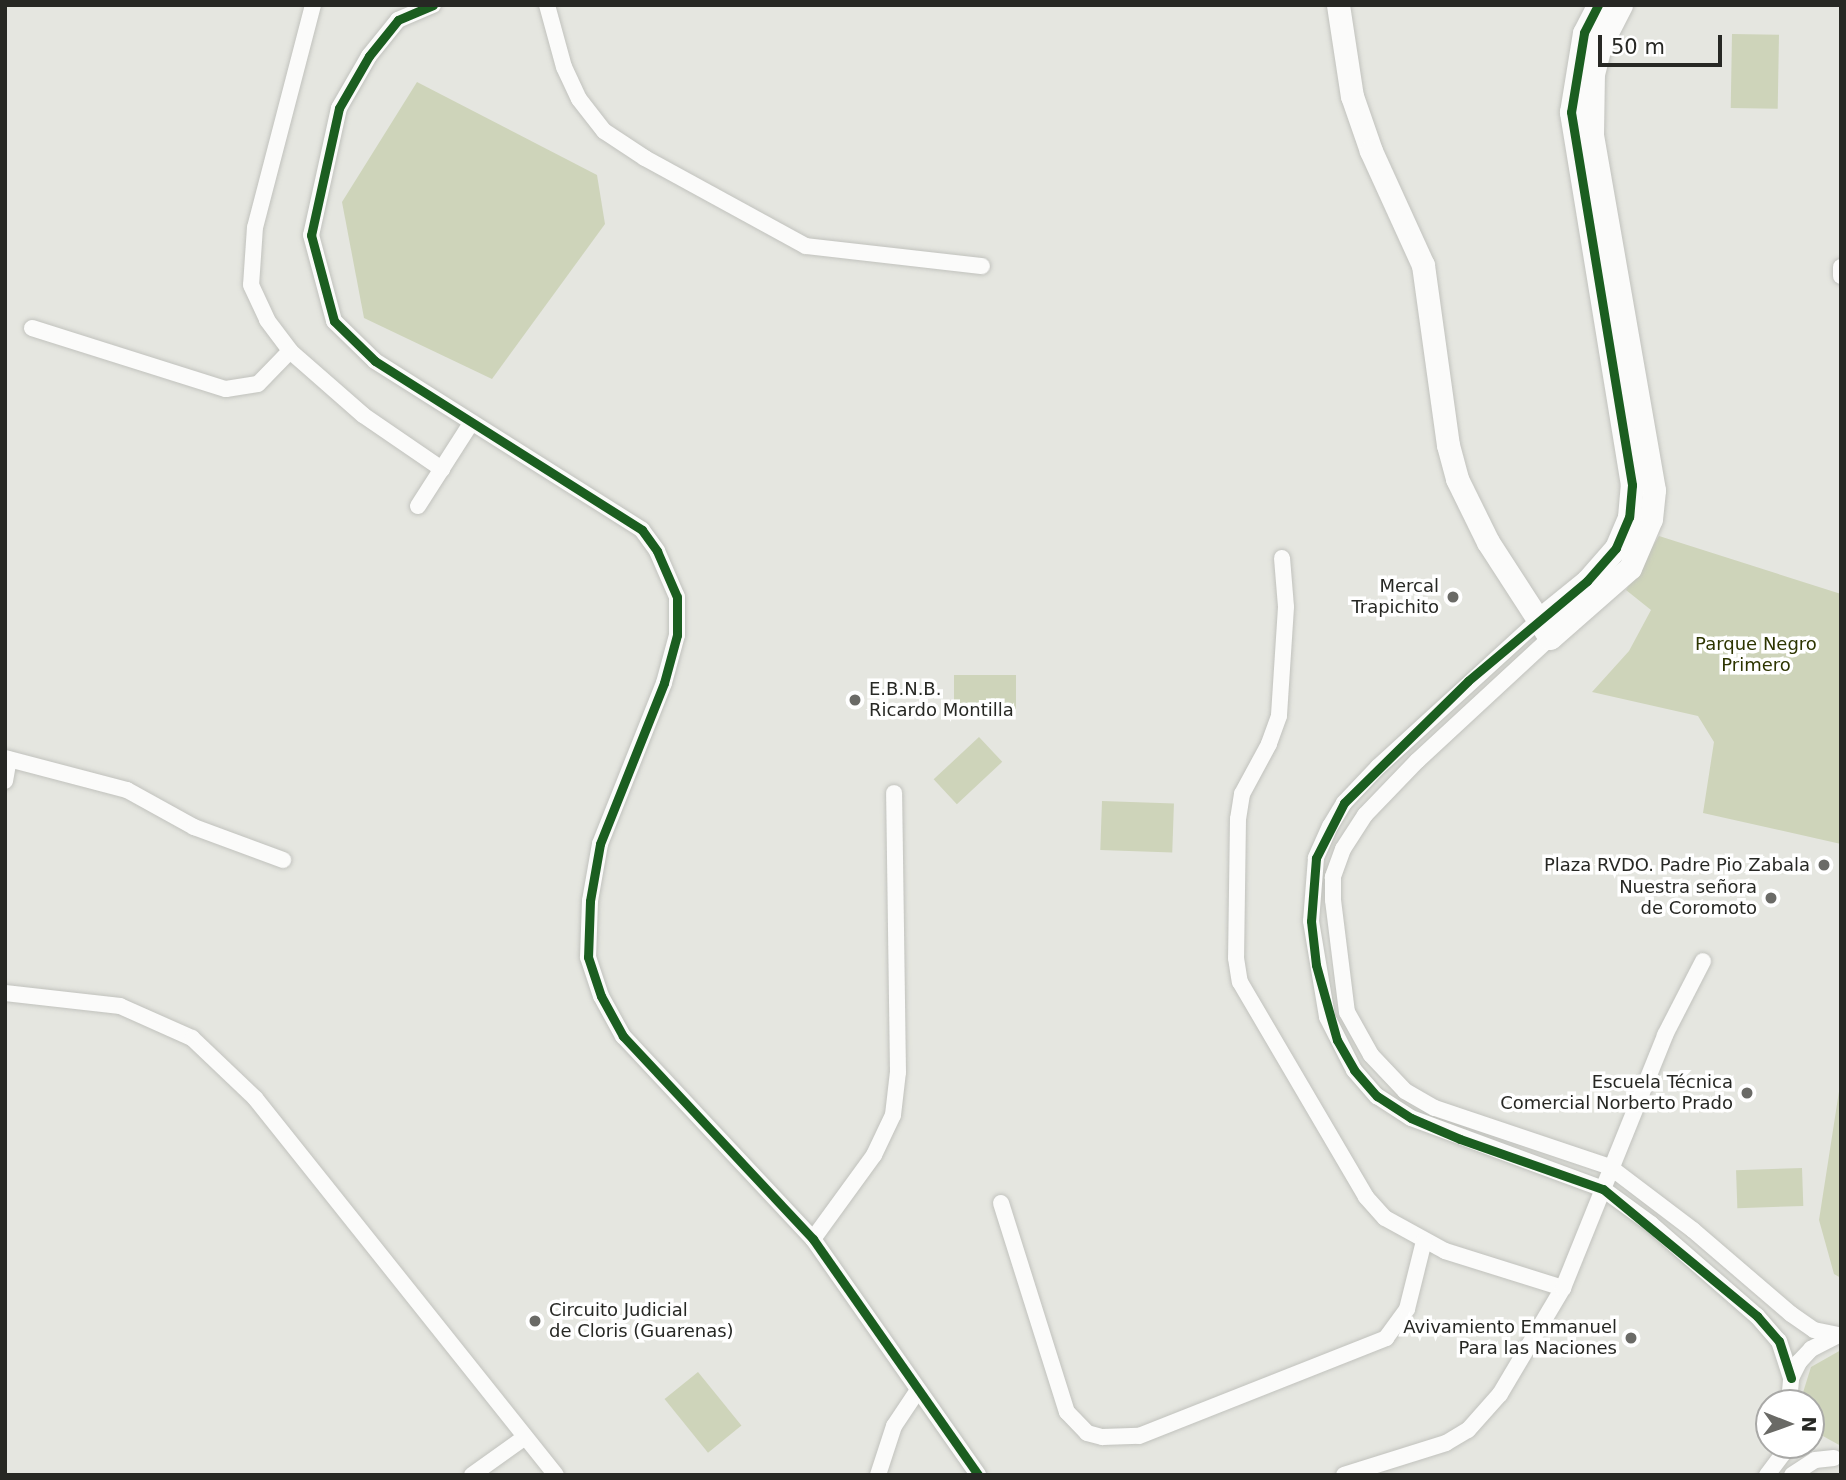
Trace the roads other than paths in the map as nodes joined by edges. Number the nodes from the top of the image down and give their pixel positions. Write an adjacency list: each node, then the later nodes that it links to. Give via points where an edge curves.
1 (313, 5): 11 (street, via 255,228 250,264 251,285 267,320)
2 (433, 5): 12 (street, via 398,20 369,56 339,108 311,235 334,321 375,361)
3 (547, 5): 7 (street, via 564,67 579,99 604,131 645,158 806,246)
4 (1338, 5): 16 (street, via 1360,118 1423,265 1457,480 1488,542)
5 (1598, 5): 16 (street, via 1584,33 1571,112 1632,485 1616,548)
6 (1621, 5): 16 (street, via 1600,46 1593,74 1592,135 1654,490 1651,519 1630,568)
7 (982, 266)
8 (1841, 267): 9 (street)
9 (1841, 276)
10 (32, 328): 11 (street, via 226,389 258,384)
11 (290, 351): 13 (street, via 363,415)
12 (471, 423): 13 (street); 26 (street, via 642,530 657,551 677,597 677,635 664,683 600,844 590,901 588,957 601,996 623,1036)
13 (442, 469): 14 (street)
14 (418, 506)
15 (1282, 558): 27 (street, via 1286,642 1279,716 1242,793 1238,819 1236,958 1240,982 1366,1197 1385,1218)
16 (1545, 629): 23 (street, via 1353,830 1333,877 1341,990 1347,1012 1371,1055 1405,1091 1435,1108); 24 (street, via 1468,681 1344,803 1316,858 1311,921 1316,965 1337,1040 1354,1070 1377,1096 1410,1118 1460,1139)
17 (7, 759): 18 (street); 20 (street, via 127,790 194,827)
18 (5, 780)
19 (894, 793): 26 (street, via 898,1072 893,1115 874,1155)
20 (283, 860)
21 (1703, 961): 23 (street, via 1665,1035)
22 (5, 993): 33 (street, via 120,1006 192,1038 255,1098)
23 (1610, 1167): 24 (street); 29 (street, via 1791,1314 1814,1330)
24 (1603, 1189): 28 (street); 30 (street, via 1757,1316 1779,1340)
25 (1001, 1203): 27 (street, via 1068,1412 1087,1433 1102,1437 1139,1436 1386,1338 1407,1310)
26 (813, 1239): 32 (street)
27 (1424, 1241): 28 (street)
28 (1563, 1289): 40 (street, via 1500,1394 1468,1430 1422,1452)
29 (1840, 1335): 30 (street, via 1811,1349)
30 (1791, 1378): 31 (street)
31 (1790, 1389)
32 (918, 1390): 38 (street, via 894,1426); 39 (street)
33 (525, 1437): 36 (street); 37 (street)
34 (1838, 1458): 42 (street, via 1815,1460)
35 (1779, 1459): 41 (street)
36 (472, 1475)
37 (556, 1475)
38 (878, 1475)
39 (978, 1475)
40 (1344, 1475)
41 (1767, 1475)
42 (1792, 1475)

